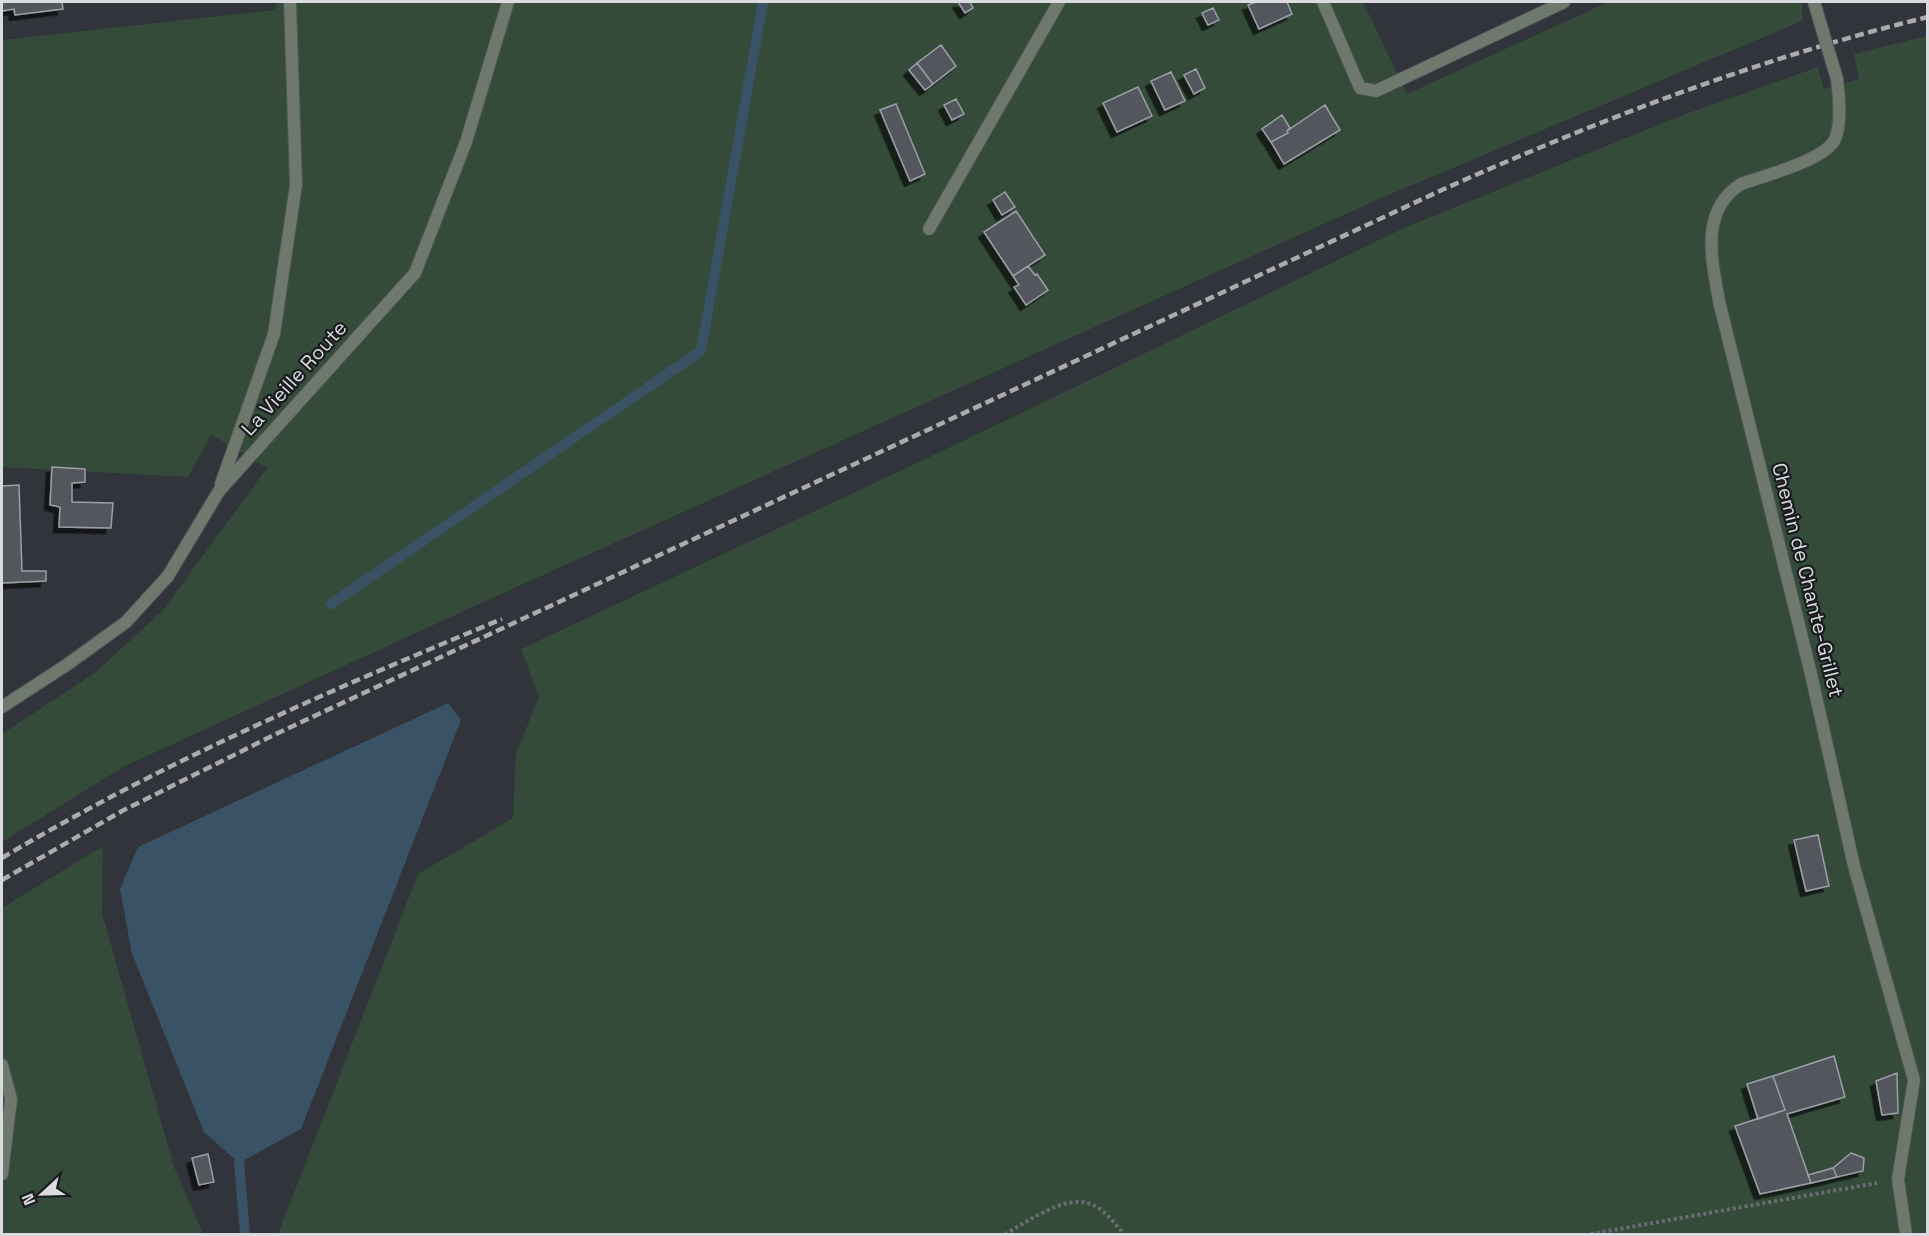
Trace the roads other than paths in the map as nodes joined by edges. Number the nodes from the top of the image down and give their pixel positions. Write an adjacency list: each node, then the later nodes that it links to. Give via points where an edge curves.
1 (290, 2): 8 (street, via 295,196 274,334)
2 (508, 2): 8 (street, La Vieille Route, via 466,142 415,273)
3 (1059, 2): 7 (street)
4 (1323, 2): 5 (street, via 1360,88 1376,91)
5 (1564, 2)
6 (1814, 2): 12 (street, Chemin de Chante-Grillet, bridge, via 1837,79 1840,102 1835,139 1814,158 1731,191 1722,202 1710,234 1719,301 1854,866 1914,1080 1898,1179)
7 (929, 229)
8 (219, 491): 9 (street, La Vieille Route, via 168,576 126,622)
9 (2, 707)
10 (2, 1065): 11 (street, via 11,1099)
11 (2, 1174)
12 (1906, 1234)

